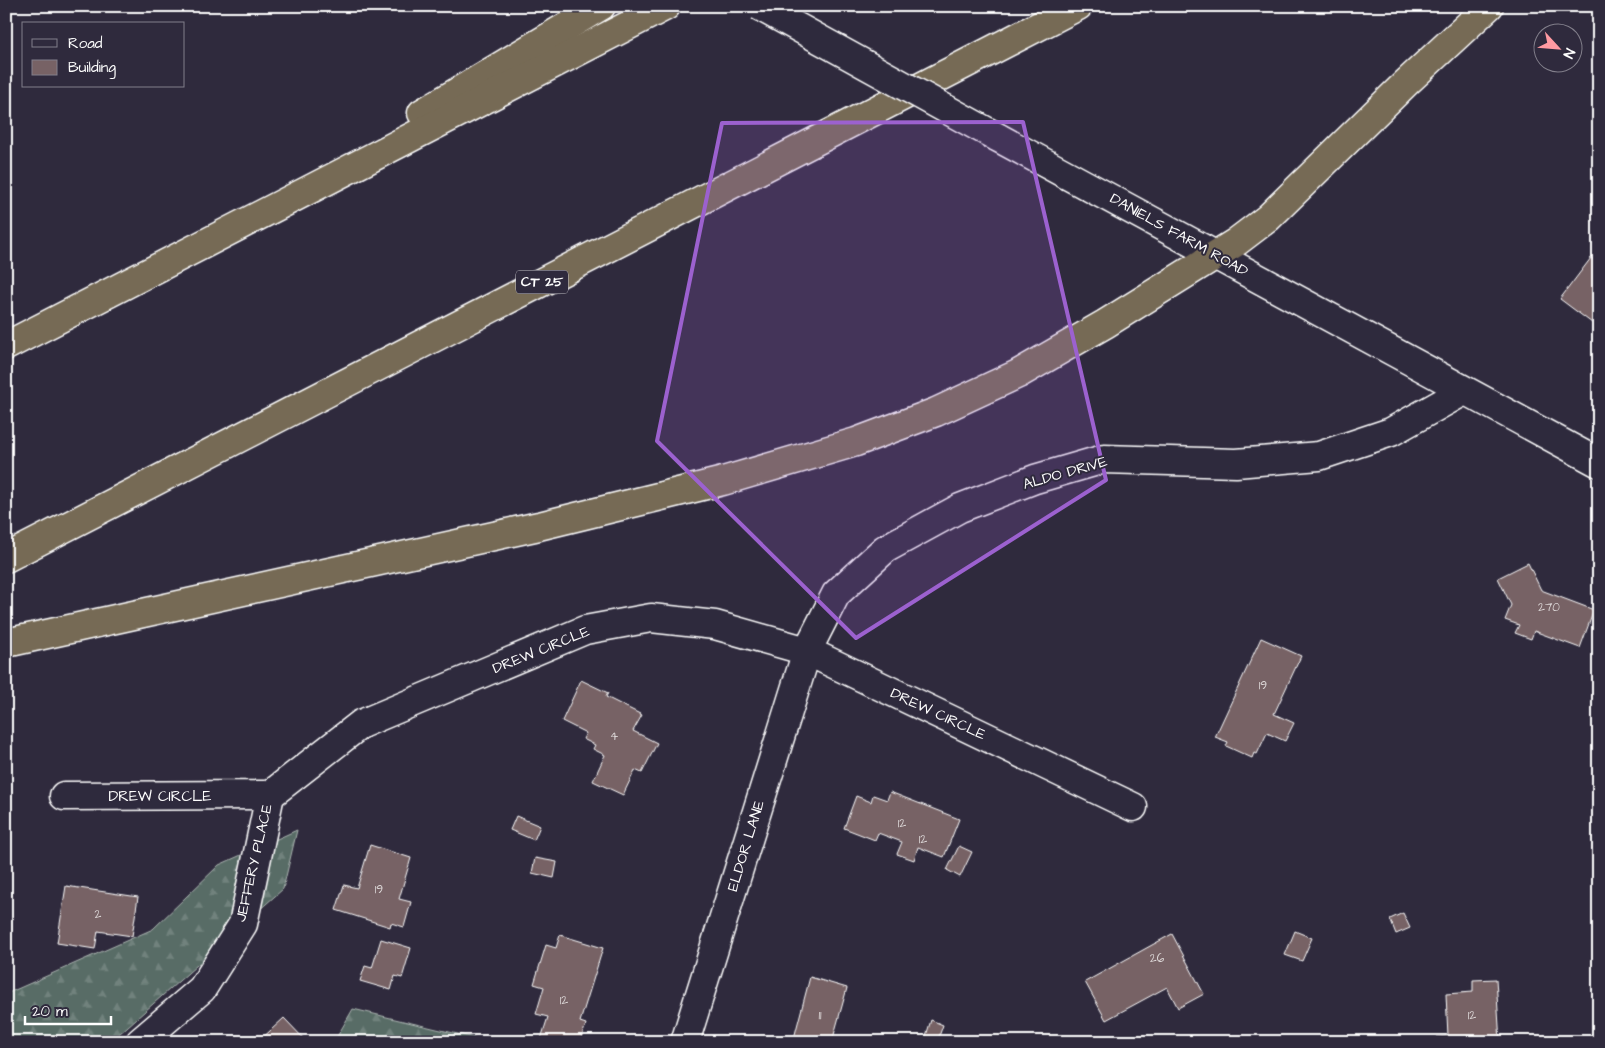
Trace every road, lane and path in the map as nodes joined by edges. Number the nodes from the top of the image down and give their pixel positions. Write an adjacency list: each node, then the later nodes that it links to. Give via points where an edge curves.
1 (600, 6): 6 (highway)
2 (666, 6): 6 (highway)
3 (759, 6): 7 (street, DANIELS FARM ROAD, bridge)
4 (1078, 6): 11 (highway, CT 25)
5 (1489, 6): 7 (highway, via 1281,206)
6 (189, 252): 8 (highway)
7 (1216, 255): 9 (street, DANIELS FARM ROAD); 12 (highway, via 1018,374 936,412 856,442 723,481 539,526)
8 (6, 346)
9 (1464, 391): 10 (street, DANIELS FARM ROAD); 13 (street, ALDO DRIVE, via 1391,432 1319,456 1236,463 1104,459 960,508 885,549 836,594)
10 (1599, 464)
11 (6, 558)
12 (6, 642)
13 (807, 651): 14 (street, DREW CIRCLE, via 715,625 651,618 585,630 361,724); 16 (street, DREW CIRCLE); 18 (street, ELDOR LANE)
14 (270, 795): 15 (street, DREW CIRCLE); 17 (street, JEFFERY PLACE, via 243,924 202,989)
15 (64, 796)
16 (1133, 806)
17 (140, 1042)
18 (685, 1042)

